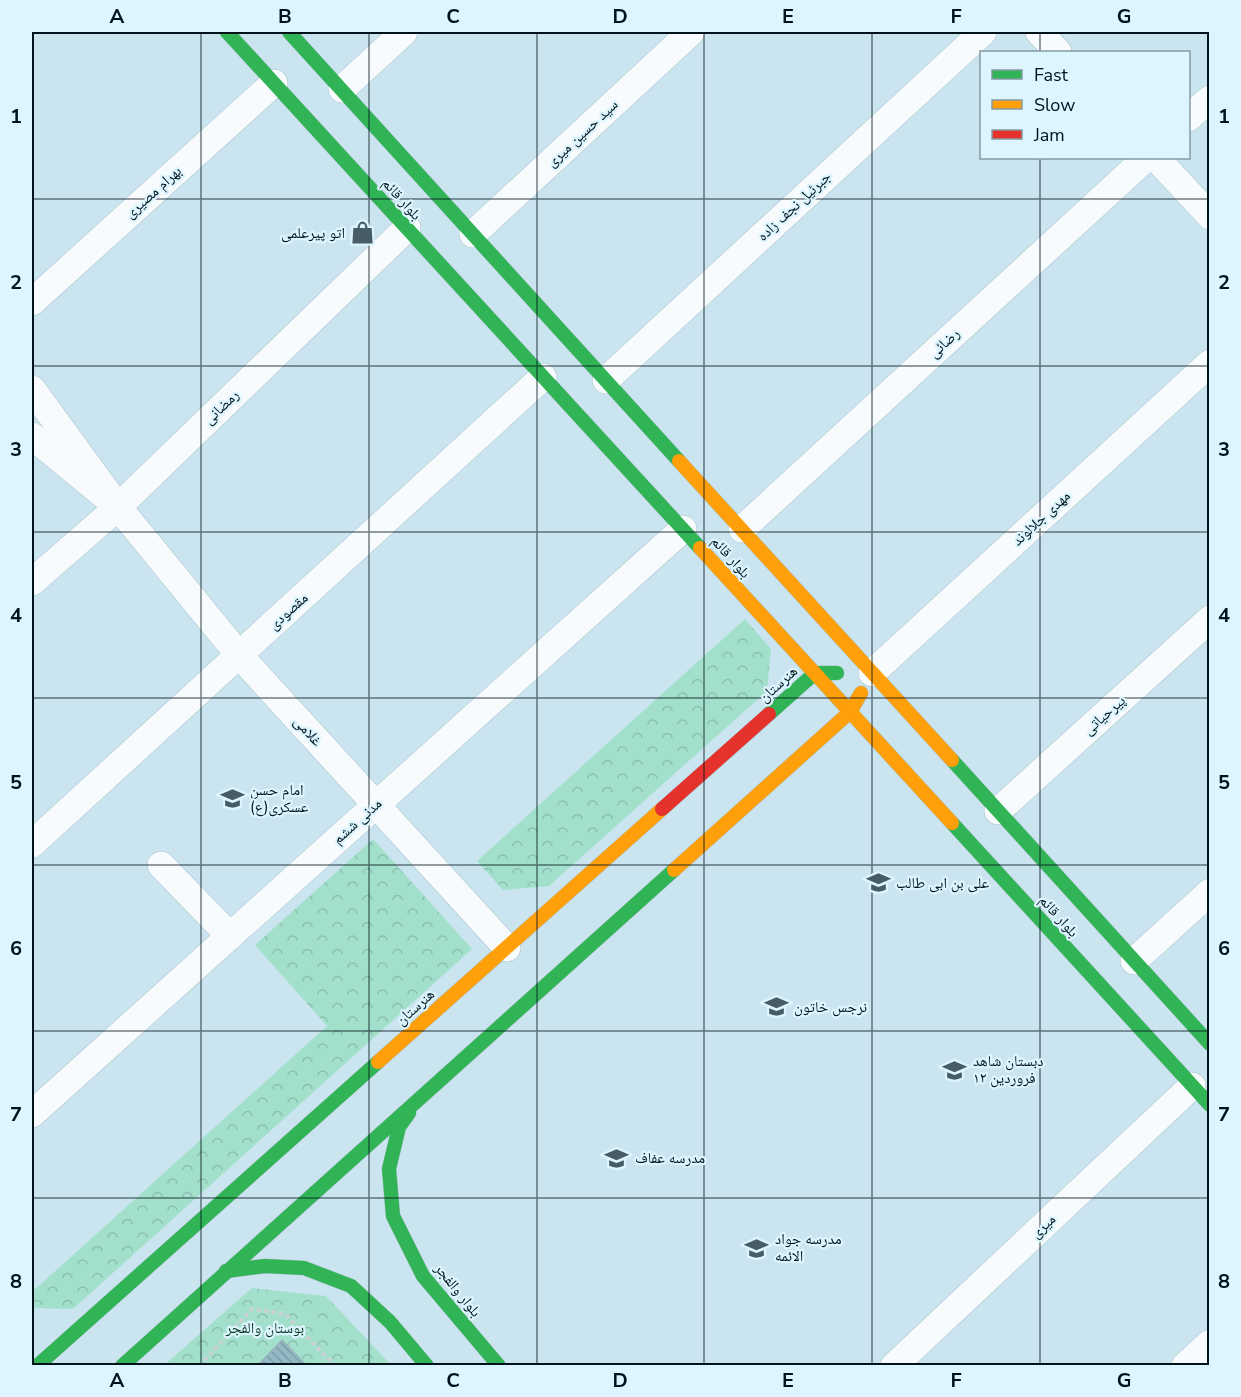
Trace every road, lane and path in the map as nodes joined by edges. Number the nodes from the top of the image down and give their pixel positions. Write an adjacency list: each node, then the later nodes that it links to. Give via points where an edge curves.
1 (227, 32): 8 (main road, بلوار قائم)
2 (289, 32): 9 (main road, بلوار قائم)
3 (404, 32): 9 (street)
4 (691, 32): 16 (street, سید حسین میری)
5 (983, 32): 20 (street, جبرئیل نجف زاده)
6 (1039, 32): 7 (street)
7 (1057, 51)
8 (274, 82): 15 (main road, بلوار قائم); 17 (street, بهرام مصیری)
9 (342, 90): 16 (main road, بلوار قائم)
10 (1209, 99): 11 (street)
11 (1190, 116)
12 (1145, 159): 25 (street, رضائی)
13 (1157, 159): 14 (street)
14 (1209, 216)
15 (407, 228): 19 (main road, بلوار قائم); 23 (street, رمضانی)
16 (472, 234): 20 (main road, بلوار قائم)
17 (32, 302)
18 (1209, 363): 30 (street, مهدی جلالوند)
19 (543, 377): 24 (main road, بلوار قائم); 28 (street, مقصودی)
20 (606, 380): 25 (main road, بلوار قائم)
21 (32, 389): 23 (street)
22 (32, 436): 23 (street)
23 (118, 507): 26 (street, رمضانی); 28 (street, غلامی)
24 (683, 529): 29 (main road, بلوار قائم); 32 (street, مدنی ششم)
25 (742, 530): 30 (main road, بلوار قائم)
26 (32, 582)
27 (1209, 619): 33 (street, پیرحیاتی)
28 (239, 655): 32 (street, غلامی); 34 (street, مقصودی)
29 (815, 673): 30 (main road, هنرستان); 31 (main road, بلوار قائم); 38 (main road, هنرستان)
30 (872, 673): 31 (main road); 33 (main road, بلوار قائم)
31 (850, 712): 41 (main road); 42 (main road, بلوار قائم)
32 (376, 805): 37 (street, مدنی ششم); 38 (street, غلامی)
33 (998, 811): 39 (main road, بلوار قائم)
34 (32, 844)
35 (161, 865): 37 (street)
36 (1209, 892): 39 (street)
37 (230, 936): 43 (street, مدنی ششم)
38 (507, 948): 46 (main road, هنرستان)
39 (1134, 961): 40 (main road, بلوار قائم)
40 (1209, 1044)
41 (421, 1096): 44 (main road); 54 (main road, بلوار والفجر, via 399,1128 388,1169 393,1216 423,1276)
42 (1201, 1096): 48 (street, میری)
43 (32, 1114)
44 (226, 1271): 50 (main road); 53 (main road, via 265,1266 304,1268 351,1286 390,1322)
45 (1209, 1343): 55 (street)
46 (59, 1346): 47 (street); 49 (main road, هنرستان)
47 (32, 1347)
48 (896, 1364)
49 (37, 1365)
50 (122, 1365)
51 (199, 1365): 52 (path, via 252,1310 285,1314)
52 (335, 1365)
53 (427, 1365)
54 (499, 1365)
55 (1185, 1365)

